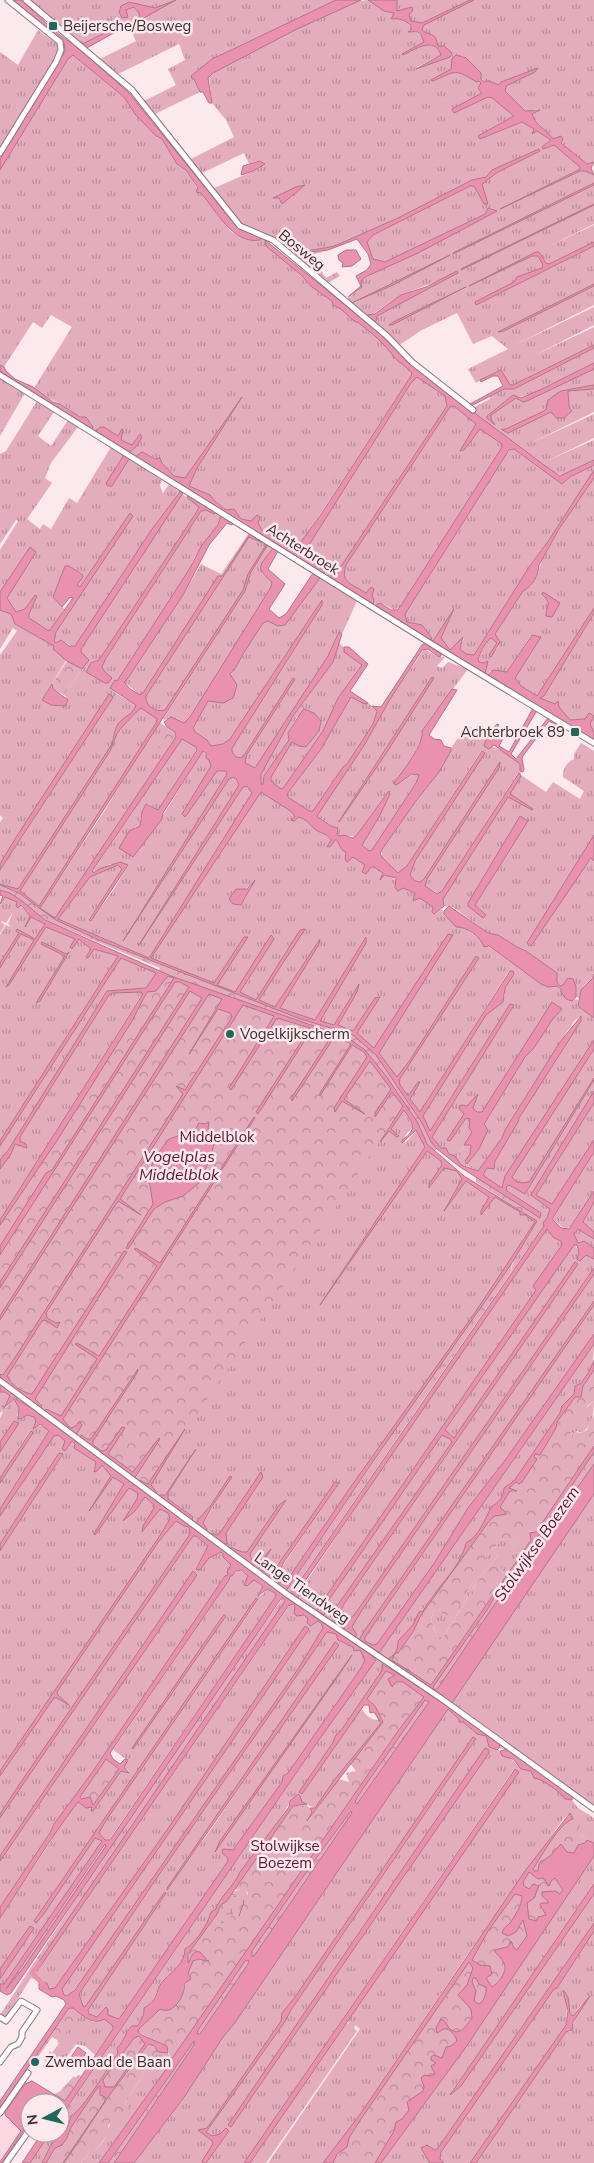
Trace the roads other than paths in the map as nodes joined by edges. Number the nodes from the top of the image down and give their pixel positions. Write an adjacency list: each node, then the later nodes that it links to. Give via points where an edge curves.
1 (8, 0): 3 (street)
2 (26, 0): 3 (street)
3 (63, 39): 4 (street, via 56,62); 6 (street, Bosweg, via 132,90 240,226 272,240 387,336 412,362)
4 (0, 153)
5 (0, 375): 7 (street, Achterbroek)
6 (473, 410)
7 (594, 743)
8 (0, 1381): 9 (street, Lange Tiendweg, via 288,1595 435,1694)
9 (594, 1809)
10 (2, 2019): 11 (street, via 21,2001 37,2010 18,2044 11,2047)
11 (0, 2062)
12 (28, 2073): 13 (street)
13 (0, 2113)
14 (20, 2143): 15 (street)
15 (6, 2163)

